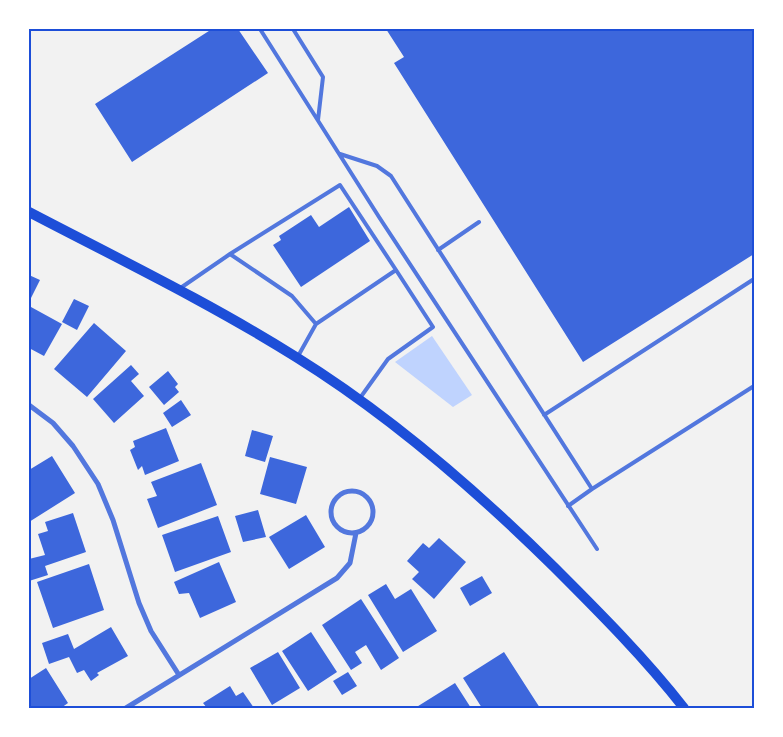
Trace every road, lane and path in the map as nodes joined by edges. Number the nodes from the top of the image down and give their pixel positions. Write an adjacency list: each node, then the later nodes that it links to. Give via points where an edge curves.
1 (260, 29): 3 (lane)
2 (294, 29): 3 (lane, via 323,77)
3 (318, 120): 4 (lane)
4 (340, 154): 7 (lane, via 377,166 391,176); 19 (lane)
5 (29, 212): 11 (main road)
6 (479, 222): 7 (lane)
7 (438, 250): 17 (lane)
8 (230, 254): 9 (lane, via 340,186); 11 (lane); 12 (lane, via 292,296)
9 (396, 270): 12 (lane); 15 (lane, via 433,327 388,359)
10 (754, 279): 17 (lane)
11 (179, 289): 13 (main road)
12 (316, 324): 13 (lane)
13 (297, 358): 15 (main road)
14 (754, 386): 18 (lane)
15 (359, 400): 24 (main road, via 430,453 496,510 598,612)
16 (29, 405): 22 (street, via 53,423 98,484 139,603 151,631)
17 (544, 415): 18 (lane)
18 (592, 489): 19 (lane)
19 (568, 506): 21 (lane)
20 (356, 533): 20 (street, via 372,519 372,505 362,494 348,492 333,503 332,516 338,528); 22 (street, via 350,563 337,578)
21 (597, 549)
22 (179, 675): 23 (street)
23 (126, 708)
24 (684, 708)

